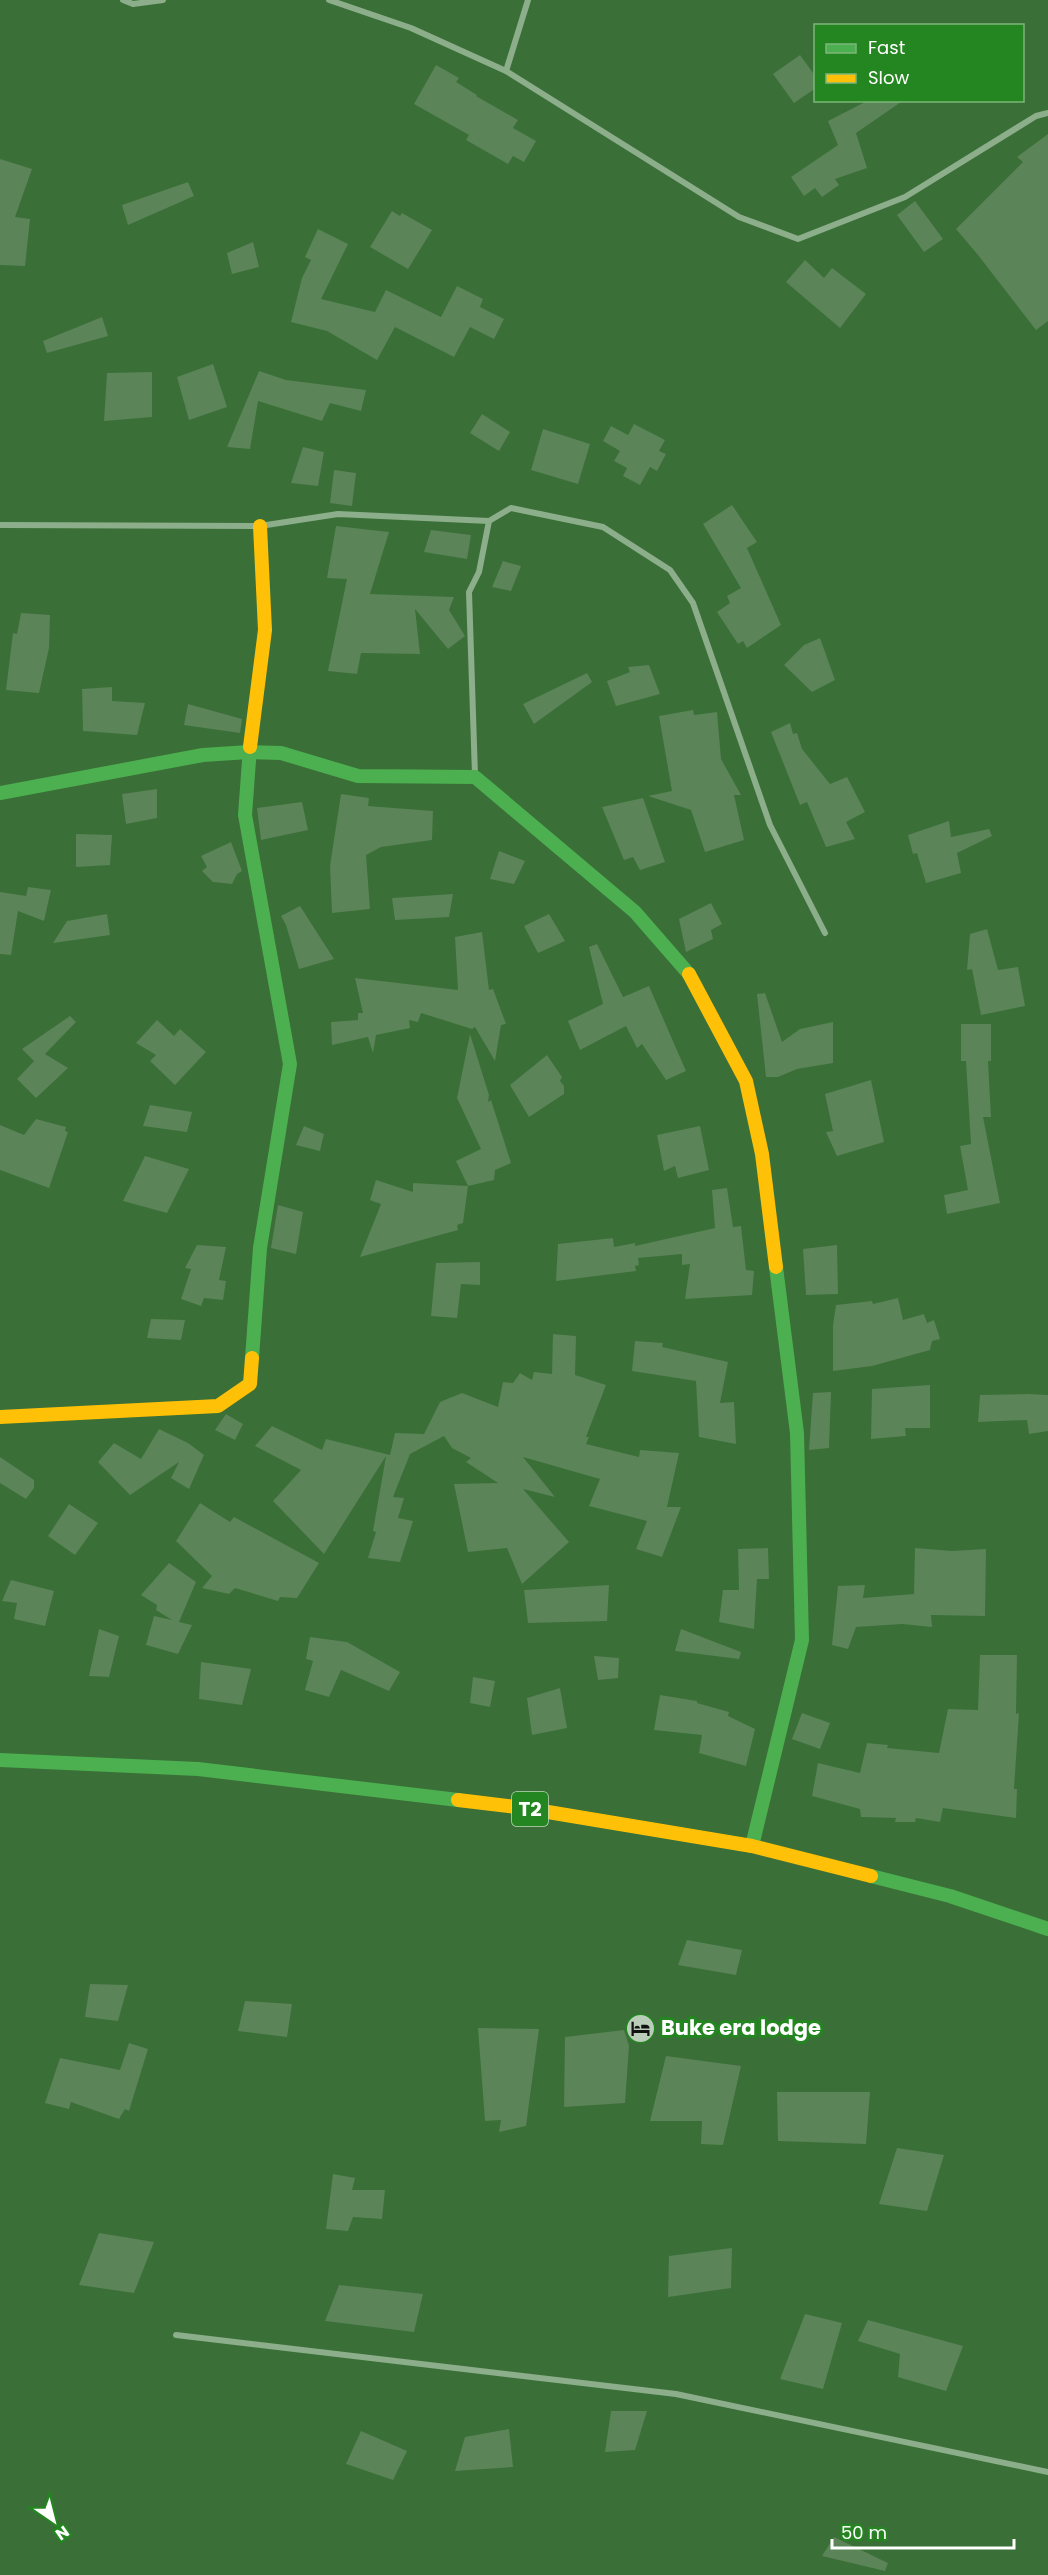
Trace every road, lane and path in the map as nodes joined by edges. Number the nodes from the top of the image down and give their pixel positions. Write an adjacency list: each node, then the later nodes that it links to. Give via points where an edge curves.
1 (123, 0): 2 (street, via 133,4)
2 (163, 0)
3 (329, 0): 5 (street, via 411,28)
4 (528, 0): 5 (street)
5 (506, 70): 6 (street, via 739,218 798,239 905,197 1036,116)
6 (1048, 113)
7 (489, 521): 9 (street, via 338,514); 11 (street, via 479,572 470,592); 13 (street, via 511,508 603,527 670,570 693,603 770,825)
8 (0, 525): 9 (street)
9 (260, 526): 10 (main road, via 265,630)
10 (249, 752): 11 (main road, via 281,753 358,776); 12 (main road, via 203,755); 14 (main road, via 244,815 290,1064 260,1248 250,1384 218,1406)
11 (475, 777): 16 (main road, via 635,912 693,979 746,1081 762,1154 797,1433 802,1640)
12 (0, 793)
13 (825, 933)
14 (0, 1417)
15 (0, 1760): 16 (main road, T2, via 198,1768 524,1808)
16 (752, 1846): 17 (main road, T2, via 950,1896)
17 (1048, 1929)
18 (176, 2335): 19 (street, via 676,2394)
19 (1048, 2472)

